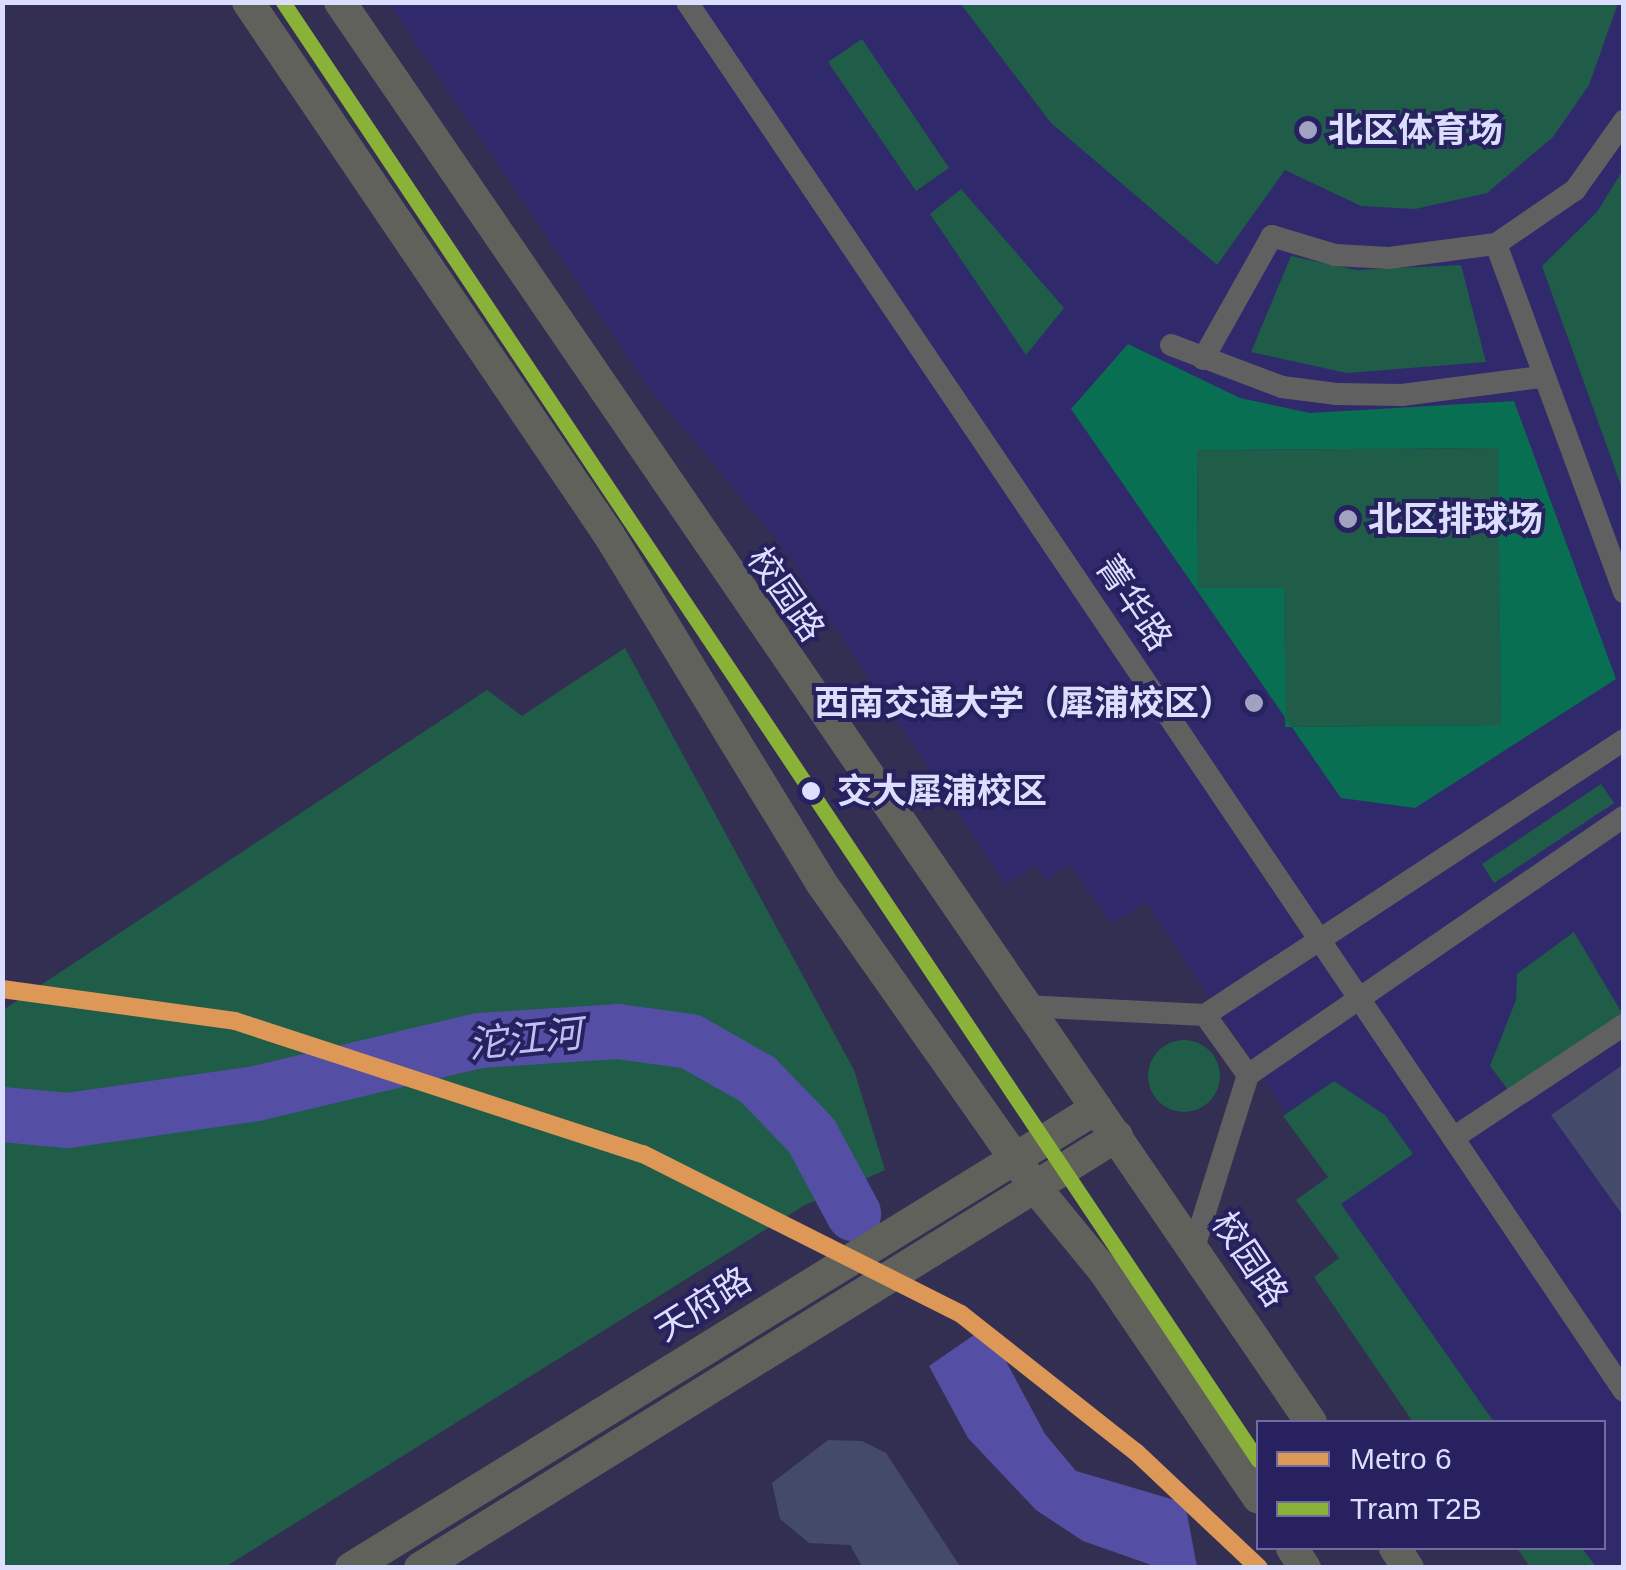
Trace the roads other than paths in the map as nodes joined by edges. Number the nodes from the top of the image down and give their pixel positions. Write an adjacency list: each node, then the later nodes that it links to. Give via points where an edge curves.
1 (248, 2): 21 (street, via 609,535 820,882)
2 (340, 2): 14 (street, 校园路)
3 (687, 2): 12 (street, 菁华路)
4 (1624, 122): 5 (street, via 1575,190)
5 (1496, 244): 7 (street, via 1390,258 1335,256 1272,236); 8 (street)
6 (1171, 345): 7 (street)
7 (1203, 359): 8 (street, via 1282,387 1337,394 1402,395)
8 (1541, 377): 9 (street)
9 (1624, 592)
10 (1624, 740): 12 (street)
11 (1624, 817): 13 (street)
12 (1318, 938): 13 (street, 菁华路); 15 (street)
13 (1360, 1000): 17 (street); 20 (street, 菁华路)
14 (1024, 1006): 15 (street); 18 (street, 校园路)
15 (1205, 1016): 17 (street)
16 (1624, 1025): 20 (street)
17 (1248, 1075): 23 (street)
18 (1097, 1108): 19 (street, 校园路); 21 (street, 天府路)
19 (1117, 1136): 22 (street); 23 (street, 校园路)
20 (1453, 1138): 24 (street, 菁华路)
21 (1015, 1159): 22 (street); 27 (street, 天府路)
22 (1035, 1188): 26 (street, via 1104,1271); 28 (street)
23 (1194, 1247): 25 (street, 校园路)
24 (1624, 1391)
25 (1310, 1420)
26 (1256, 1495)
27 (352, 1568)
28 (420, 1568)

